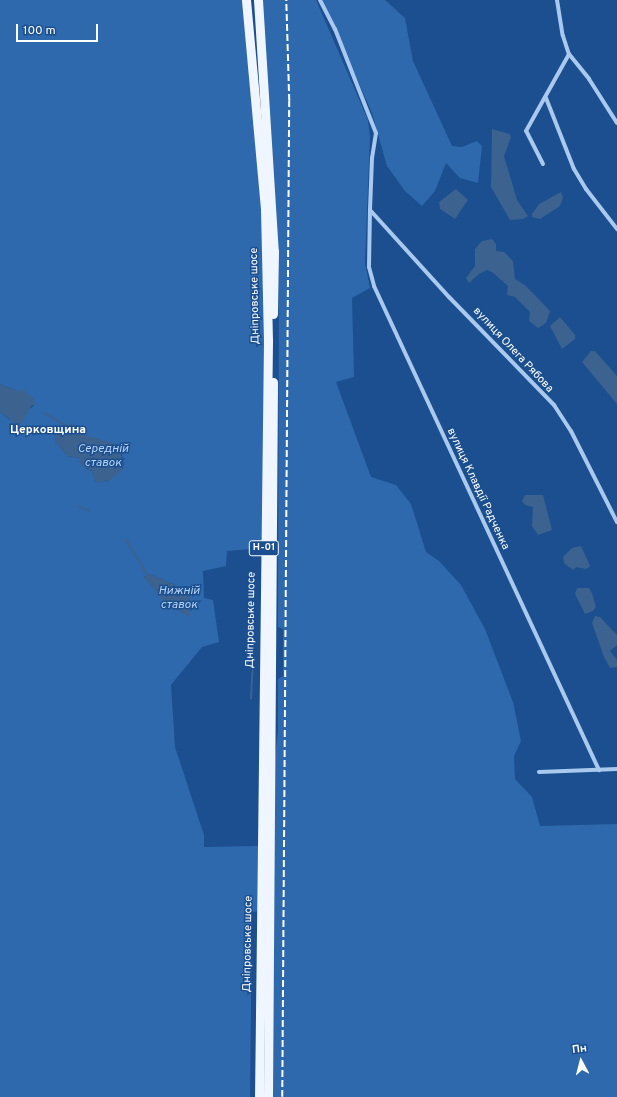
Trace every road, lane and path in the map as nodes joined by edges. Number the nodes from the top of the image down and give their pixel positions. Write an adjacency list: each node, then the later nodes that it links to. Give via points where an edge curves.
1 (246, 0): 15 (main road, Дніпровське шосе / Н-01, via 265,209 268,341)
2 (258, 0): 16 (main road, Дніпровське шосе / Н-01, via 274,251)
3 (320, 0): 9 (street, вулиця Клавдії Радченка, via 376,133 372,158)
4 (557, 0): 5 (street)
5 (569, 54): 6 (street); 7 (street, via 589,79)
6 (546, 98): 8 (street, via 526,131); 10 (street, via 574,169)
7 (617, 123)
8 (543, 164)
9 (370, 209): 11 (street, вулиця Олега Рябова, via 449,297 554,405 577,443); 13 (street, вулиця Клавдії Радченка, via 369,267 374,286)
10 (617, 229)
11 (617, 522)
12 (617, 769): 13 (street)
13 (599, 770): 14 (street)
14 (539, 772)
15 (259, 1097)
16 (268, 1097)

